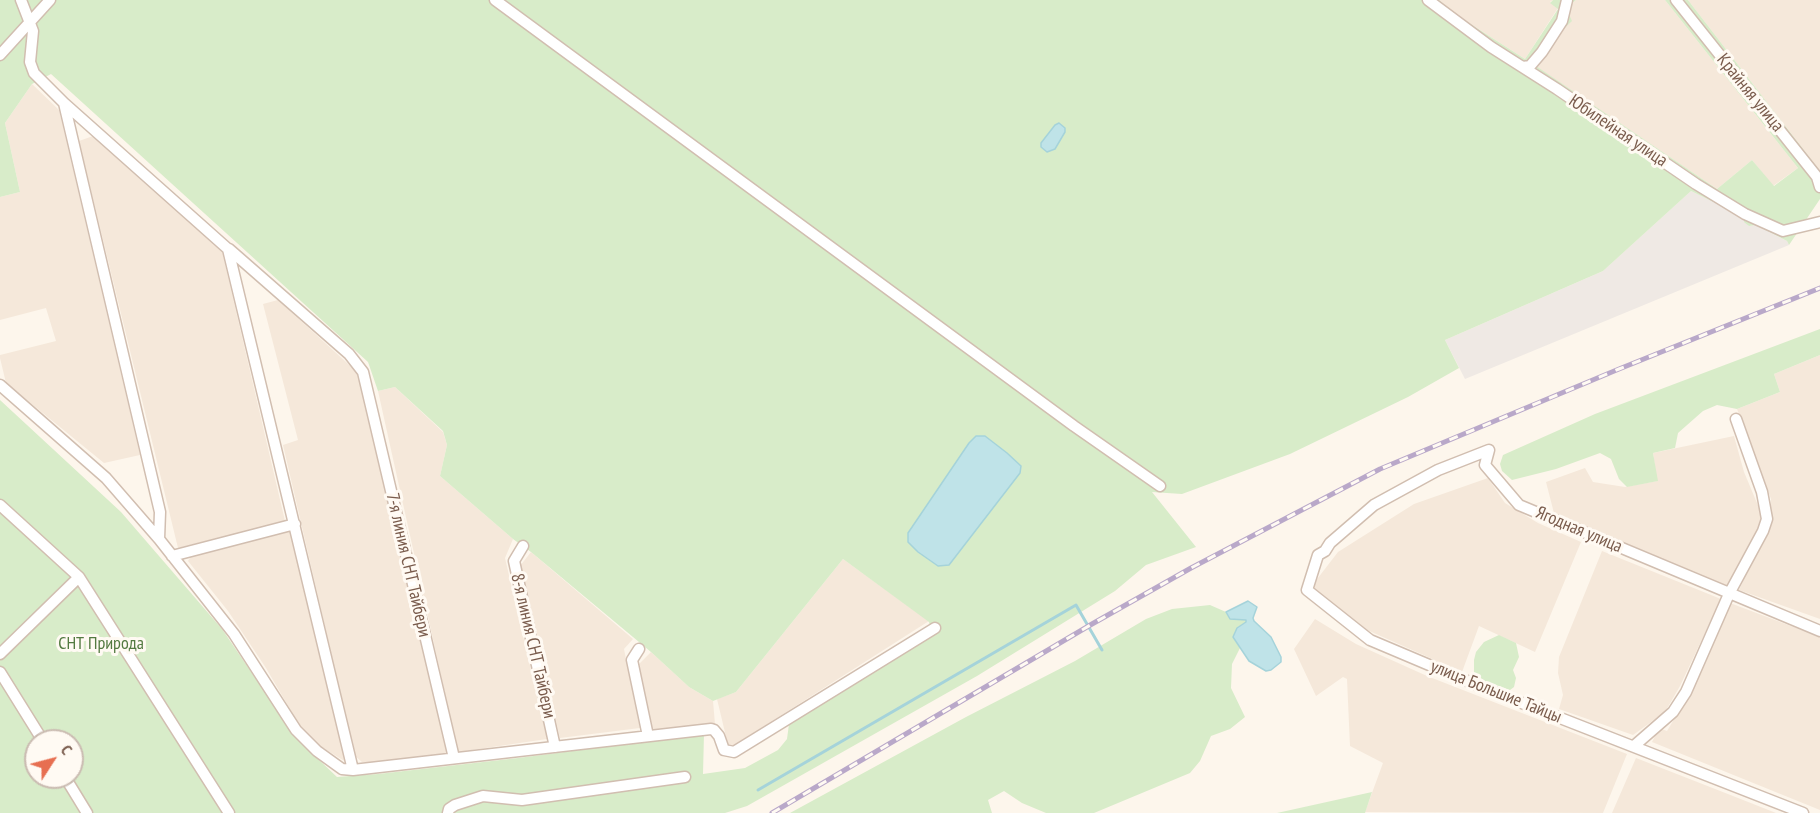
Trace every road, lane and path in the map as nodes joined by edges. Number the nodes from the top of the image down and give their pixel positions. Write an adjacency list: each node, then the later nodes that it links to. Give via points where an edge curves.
1 (21, 0): 7 (street)
2 (50, 0): 7 (street)
3 (495, 0): 16 (street)
4 (1428, 0): 9 (street, Юбилейная улица)
5 (1568, 0): 9 (street, via 1562,21 1542,52 1530,66)
6 (1676, 0): 11 (street, Крайняя улица, via 1817,177)
7 (30, 22): 8 (street); 10 (street, via 30,62 34,73)
8 (0, 55)
9 (1523, 67): 12 (street, Юбилейная улица, via 1745,214 1783,231)
10 (64, 103): 13 (street); 20 (street, via 160,512)
11 (1820, 187)
12 (1820, 222)
13 (228, 249): 19 (street); 34 (street, 7-я линия СНТ Тайбери, via 349,354 363,372)
14 (0, 385): 20 (street, via 106,478)
15 (1736, 419): 24 (street, via 1762,492 1767,519)
16 (1160, 486)
17 (0, 505): 23 (street)
18 (1374, 505): 24 (street, Ягодная улица, via 1430,474 1489,450 1485,465 1519,505); 32 (street, улица Большие Тайцы, via 1318,555 1306,590 1370,640)
19 (295, 524): 22 (street); 35 (street)
20 (159, 539): 22 (street)
21 (523, 546): 33 (street, 8-я линия СНТ Тайбери, via 514,561)
22 (172, 556): 35 (street, via 234,633 296,730 337,766)
23 (79, 577): 28 (street); 39 (street)
24 (1729, 594): 26 (street, Ягодная улица); 32 (street, via 1686,692 1673,712)
25 (935, 628): 31 (street, via 734,752 724,750 719,736 711,729)
26 (1820, 631)
27 (639, 649): 31 (street, via 632,660)
28 (0, 654)
29 (0, 672): 30 (street)
30 (36, 729)
31 (648, 736): 33 (street)
32 (1634, 746): 41 (street, улица Большие Тайцы)
33 (555, 747): 34 (street)
34 (454, 758): 35 (street)
35 (353, 770)
36 (685, 777): 40 (street, via 522,800 483,796 455,805)
37 (72, 789): 38 (street)
38 (87, 813)
39 (229, 813)
40 (448, 813)
41 (1803, 813)

